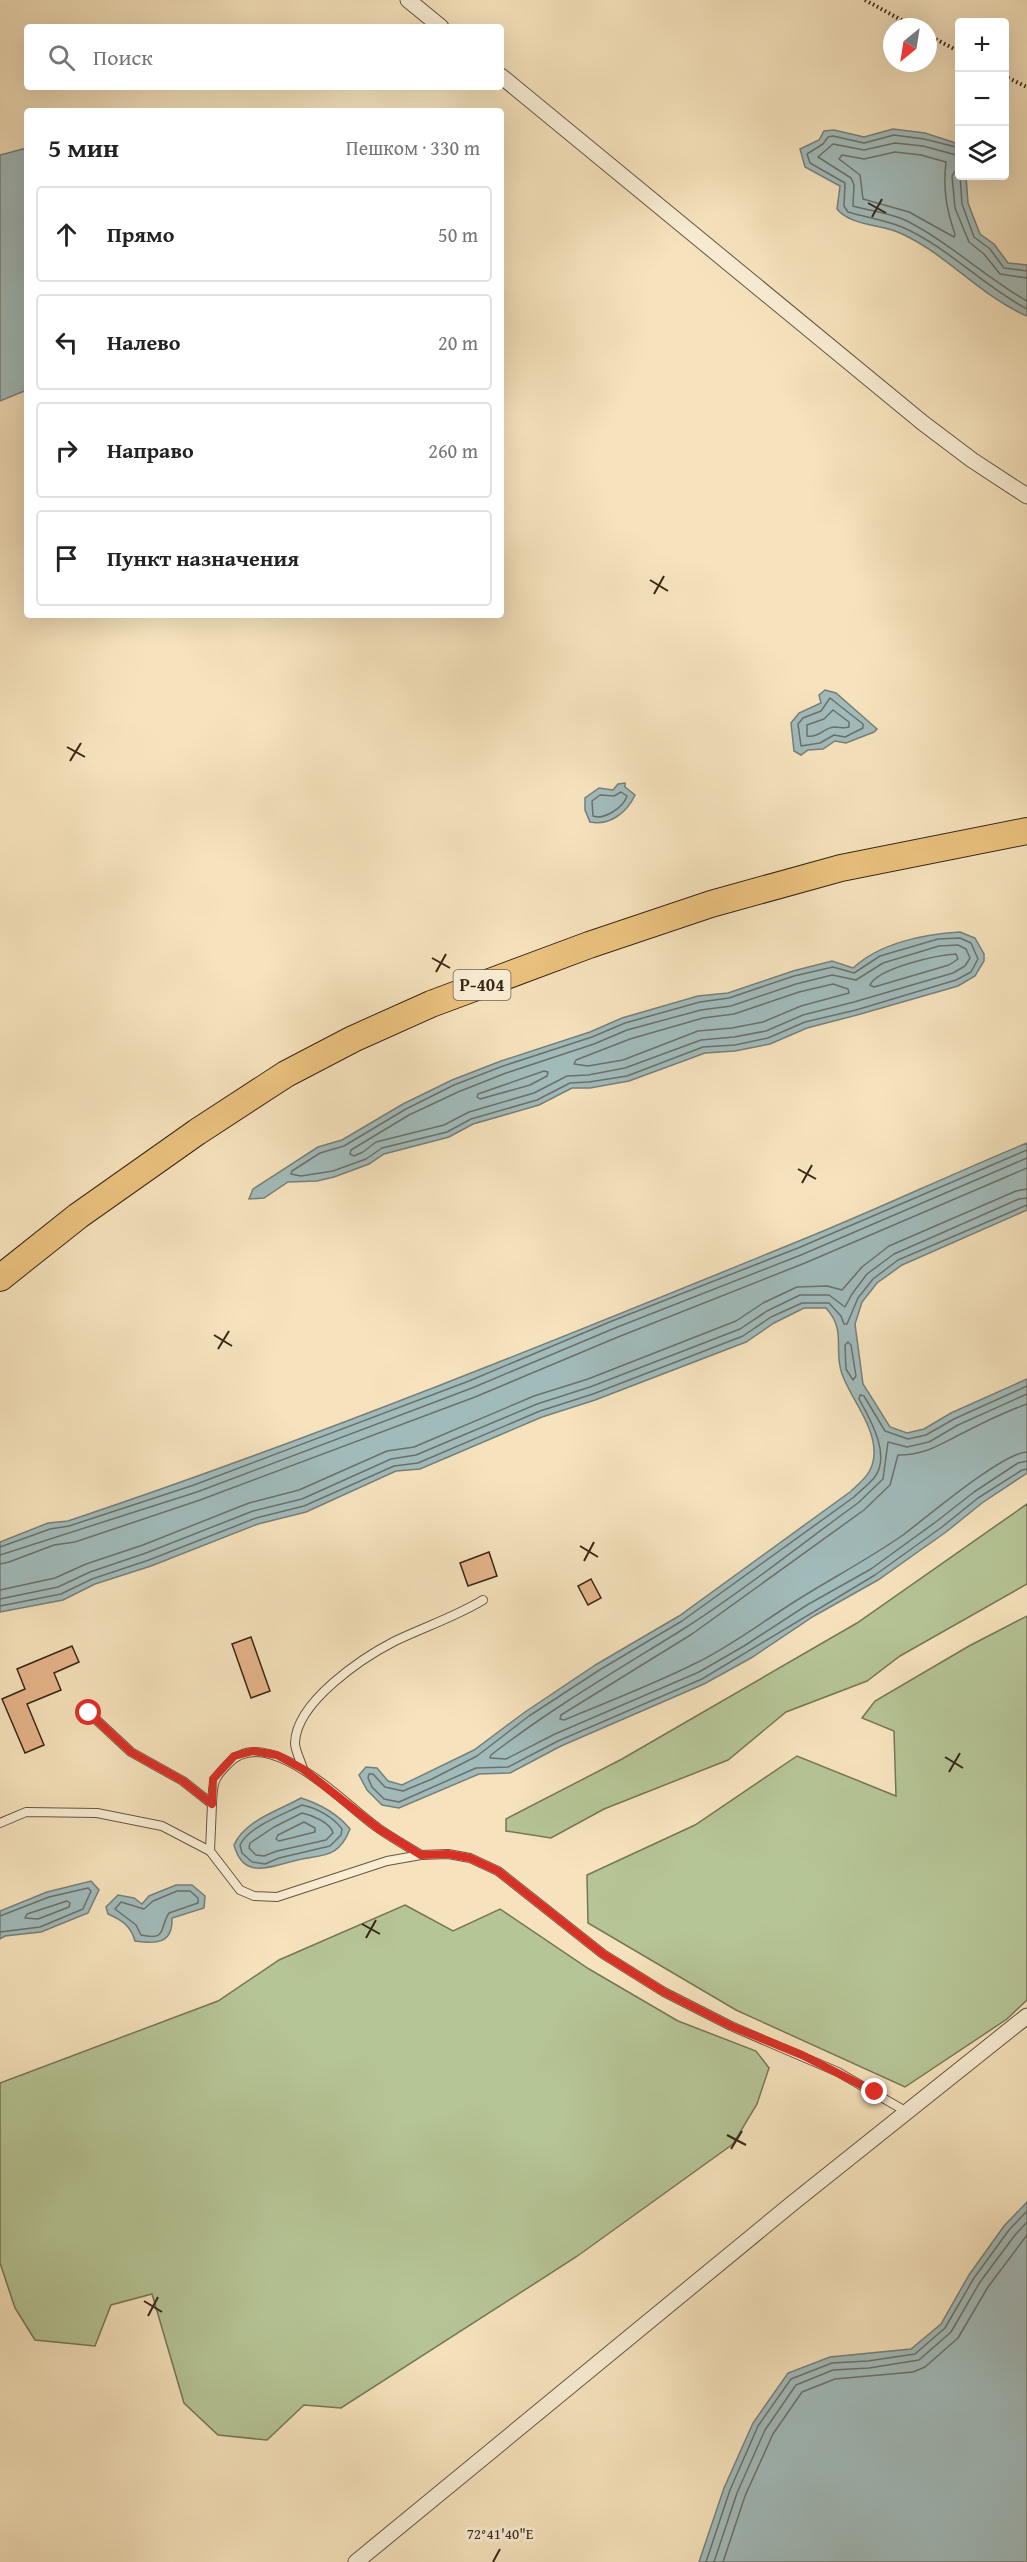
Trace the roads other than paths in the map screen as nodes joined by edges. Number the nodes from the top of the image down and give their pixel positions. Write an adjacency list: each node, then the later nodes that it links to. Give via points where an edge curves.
1 (408, 0): 2 (street)
2 (437, 24)
3 (504, 78): 4 (street, via 923,423)
4 (1027, 496)
5 (1027, 831): 6 (highway, Р-404, via 841,868 711,904 431,1004 286,1074 78,1216)
6 (0, 1278)
7 (483, 1600): 9 (lane, via 394,1641 348,1671 321,1695 304,1713 297,1731 295,1745)
8 (89, 1713): 10 (lane, via 131,1752 183,1781)
9 (303, 1769): 10 (lane, via 277,1755 253,1751 234,1756 213,1779); 13 (lane, via 379,1829)
10 (212, 1804): 12 (lane)
11 (0, 1823): 12 (lane, via 26,1812 97,1813 162,1826)
12 (210, 1851): 13 (lane, via 240,1890 254,1896 277,1897 387,1861)
13 (421, 1855): 15 (lane, via 470,1858 498,1871 603,1954 664,1992 838,2072)
14 (1027, 2016): 15 (street)
15 (908, 2112): 16 (street)
16 (356, 2562)

